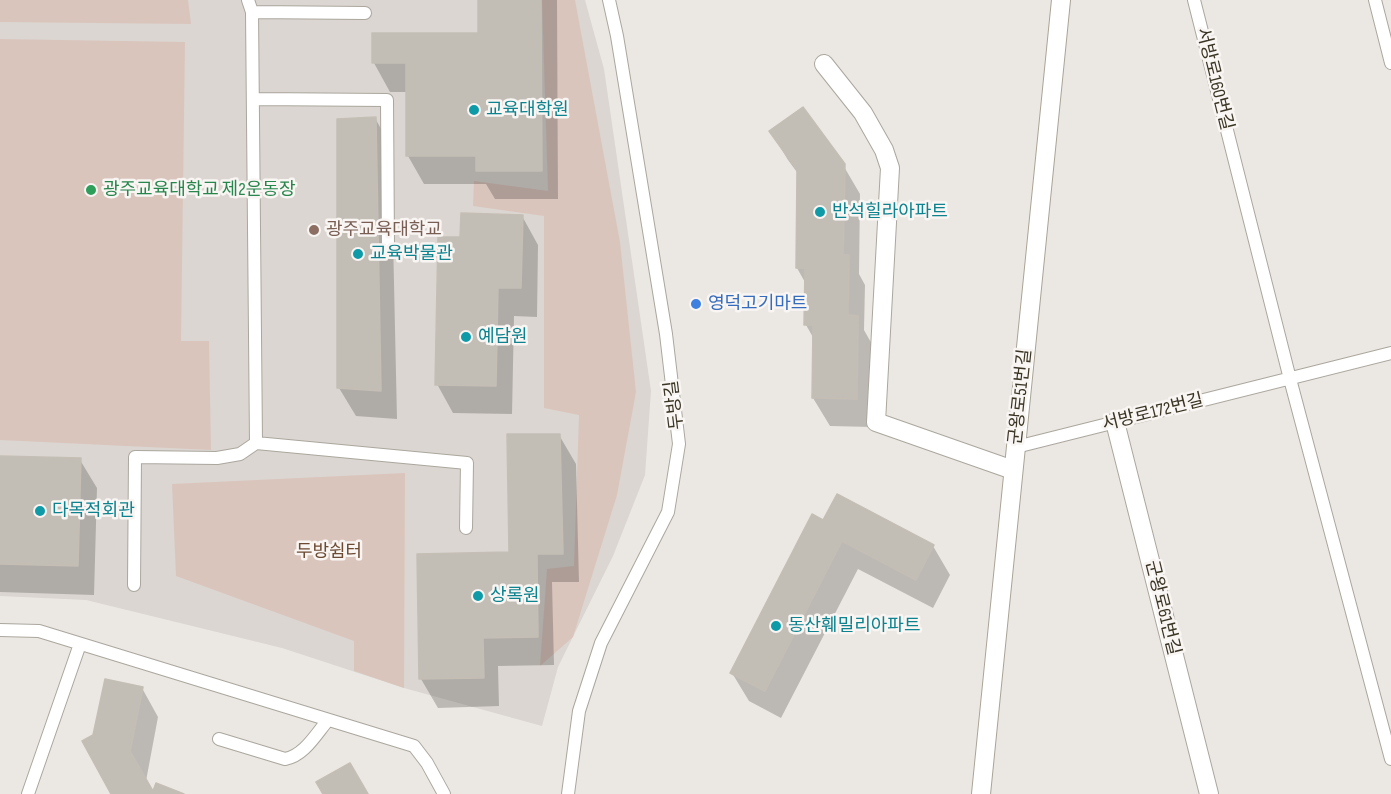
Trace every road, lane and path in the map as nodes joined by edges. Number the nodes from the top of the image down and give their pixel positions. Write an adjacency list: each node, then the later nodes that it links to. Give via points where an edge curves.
1 (609, 0): 26 (lane, 두방길, via 666,334 680,444 668,512 602,643 579,711)
2 (1061, 0): 15 (street, 군왕로51번길)
3 (1194, 0): 12 (lane, 서방로160번길)
4 (1375, 0): 7 (lane)
5 (250, 6): 6 (lane); 9 (lane)
6 (365, 14)
7 (1391, 63)
8 (824, 64): 16 (street, via 863,113 890,168 876,422)
9 (254, 99): 10 (lane, via 387,100); 14 (lane)
10 (388, 247)
11 (1391, 353): 12 (lane, 서방로172번길)
12 (1290, 379): 13 (lane, 서방로172번길); 23 (lane)
13 (1115, 422): 15 (lane, 서방로172번길); 28 (street, 군왕로61번길)
14 (256, 443): 17 (lane, via 466,463); 18 (lane, via 240,454 217,458 135,457)
15 (1016, 447): 16 (street, 군왕로51번길)
16 (1013, 470): 27 (street, 군왕로51번길)
17 (466, 528)
18 (134, 585)
19 (0, 630): 20 (lane, via 39,631)
20 (80, 644): 21 (lane); 24 (lane)
21 (328, 720): 22 (lane, via 304,749 285,759); 25 (lane, via 414,746)
22 (219, 739)
23 (1391, 759)
24 (28, 794)
25 (444, 794)
26 (568, 794)
27 (981, 794)
28 (1209, 794)

